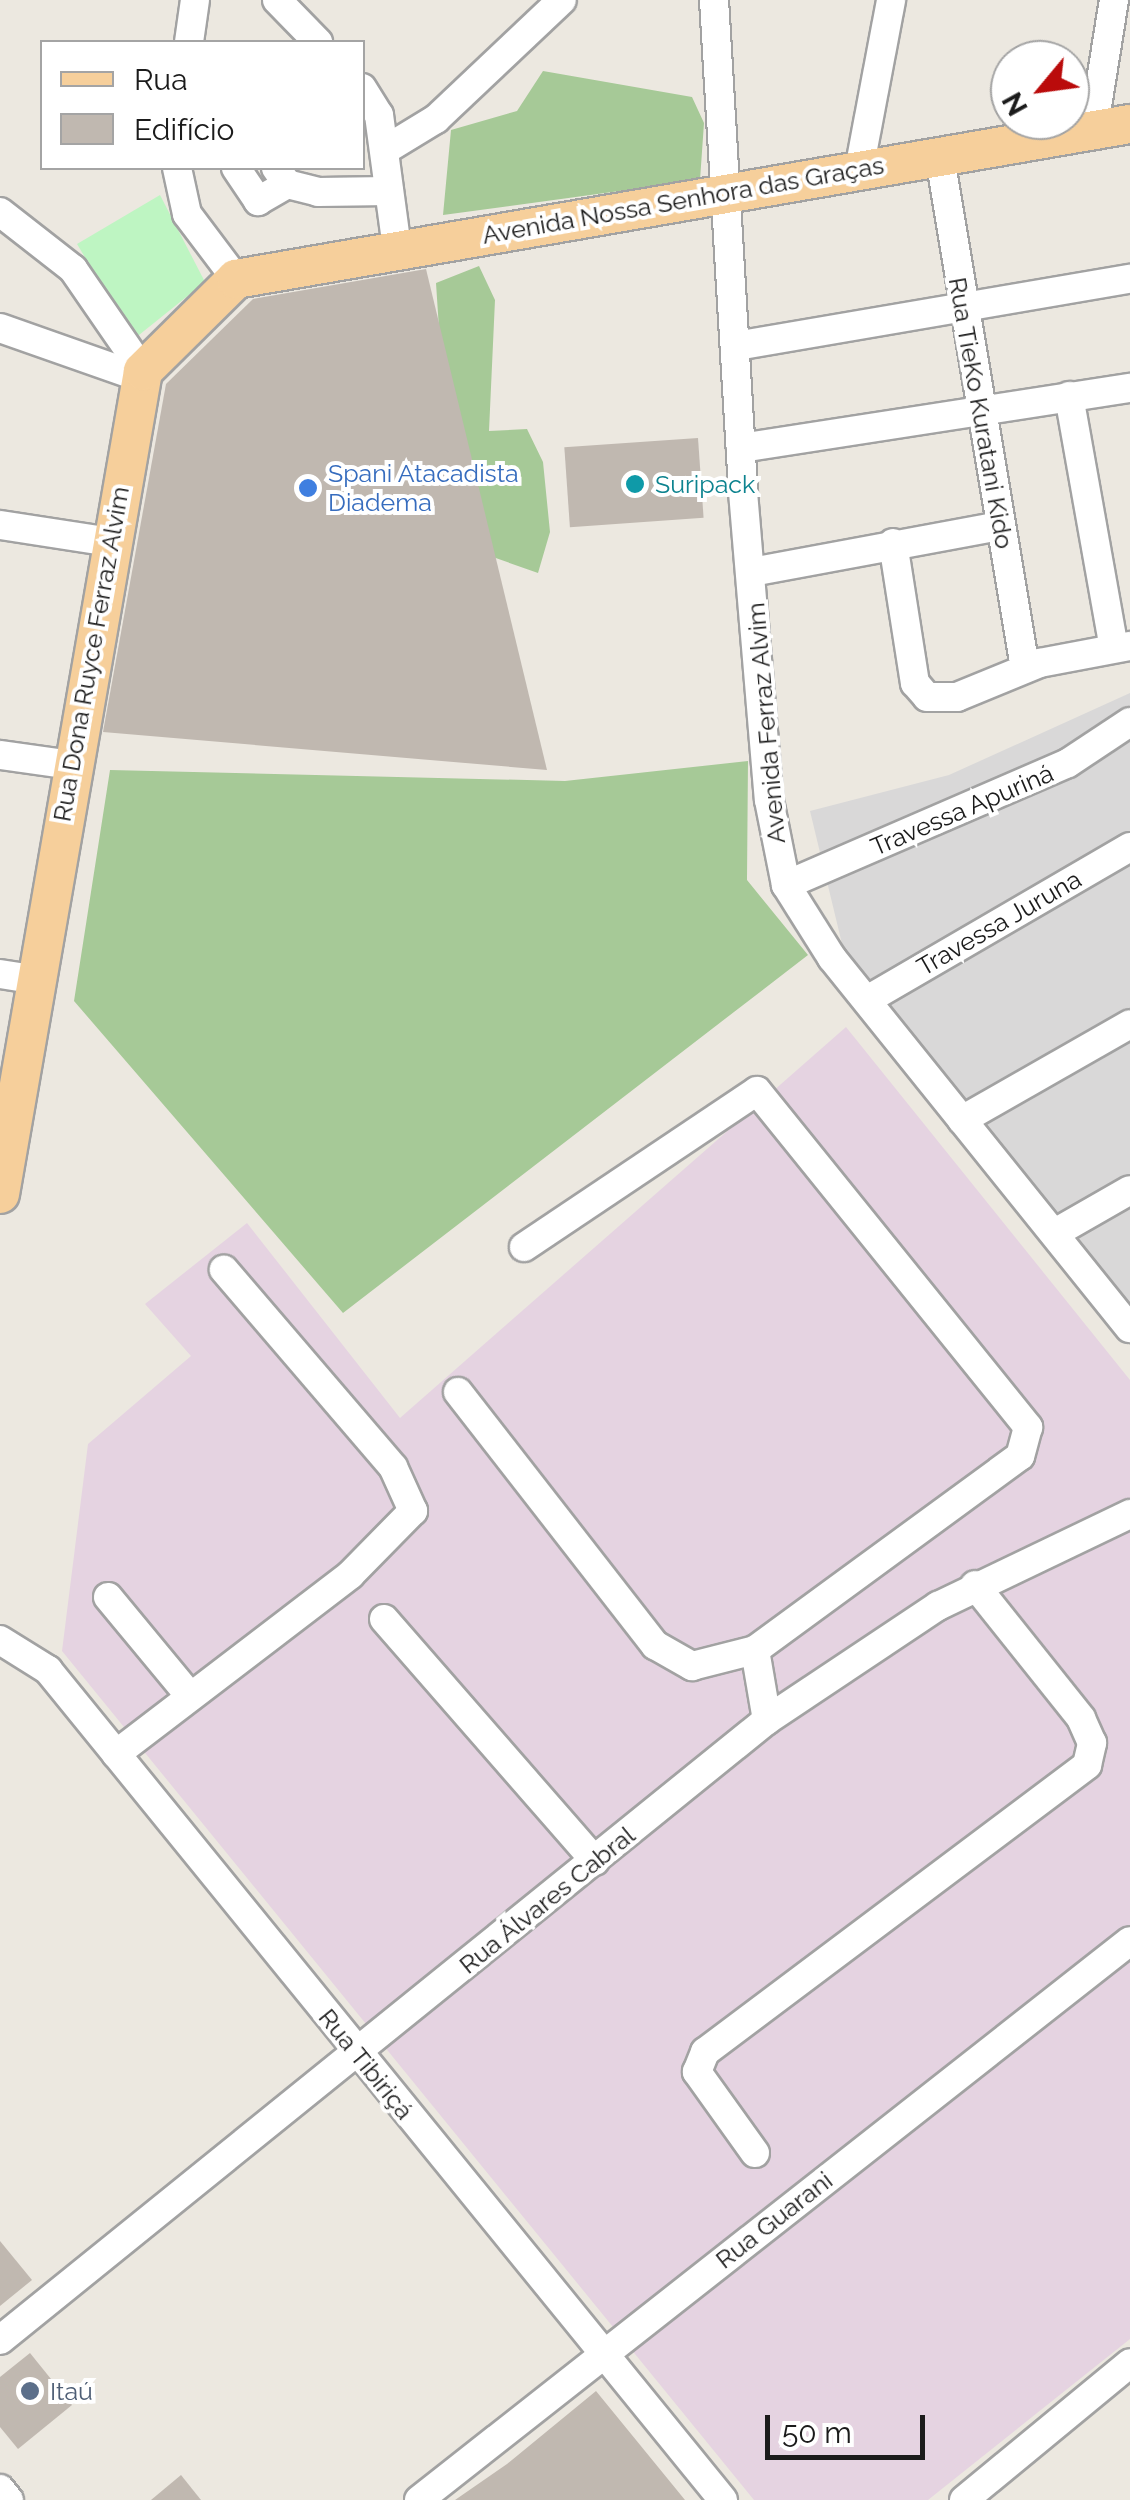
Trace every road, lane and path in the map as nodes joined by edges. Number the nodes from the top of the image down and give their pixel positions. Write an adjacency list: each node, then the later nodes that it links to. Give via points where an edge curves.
1 (195, 0): 7 (street)
2 (277, 0): 8 (street)
3 (562, 0): 12 (street, via 436,119)
4 (714, 0): 18 (street, Avenida Ferraz Alvim)
5 (891, 0): 16 (street)
6 (1114, 0): 11 (street)
7 (189, 40)
8 (316, 40)
9 (365, 96): 12 (street)
10 (1130, 124): 11 (main road, Avenida Nossa Senhora das Graças)
11 (1093, 131): 13 (main road, Avenida Nossa Senhora das Graças)
12 (385, 150): 19 (street)
13 (940, 158): 16 (main road, Avenida Nossa Senhora das Graças); 24 (street, Rua TieKo Kuratani Kido)
14 (177, 170): 22 (street, via 187,214)
15 (237, 170): 17 (street, via 258,201)
16 (860, 170): 18 (main road, Avenida Nossa Senhora das Graças)
17 (281, 176): 19 (street)
18 (726, 190): 21 (main road, Avenida Nossa Senhora das Graças); 26 (street, Avenida Ferraz Alvim)
19 (389, 191): 21 (street)
20 (6, 214): 27 (street, via 73,269)
21 (396, 249): 22 (main road, Avenida Nossa Senhora das Graças)
22 (236, 279): 27 (main road)
23 (1130, 279): 24 (street)
24 (962, 308): 26 (street); 30 (street, Rua TieKo Kuratani Kido)
25 (3, 333): 27 (street)
26 (736, 346): 31 (street, Avenida Ferraz Alvim)
27 (142, 375): 34 (main road, Rua Dona Ruyce Ferraz Alvim)
28 (1130, 388): 29 (street)
29 (1069, 396): 30 (street); 37 (street)
30 (980, 411): 31 (street); 33 (street, Rua TieKo Kuratani Kido)
31 (741, 448): 36 (street, Avenida Ferraz Alvim)
32 (0, 525): 34 (street)
33 (1000, 526): 35 (street); 38 (street, Rua TieKo Kuratani Kido)
34 (111, 542): 41 (main road, Rua Dona Ruyce Ferraz Alvim)
35 (893, 543): 36 (street); 38 (street, via 919,691 957,696)
36 (752, 572): 43 (street, Avenida Ferraz Alvim, via 769,800)
37 (1122, 647): 38 (street)
38 (1025, 668)
39 (1130, 722): 43 (street, Travessa Apuriná, via 1068,764)
40 (0, 755): 41 (street)
41 (70, 765): 44 (main road, Rua Dona Ruyce Ferraz Alvim)
42 (1130, 846): 45 (street, Travessa Juruna)
43 (786, 885): 45 (street, Avenida Ferraz Alvim)
44 (16, 976): 49 (main road, Rua Dona Ruyce Ferraz Alvim)
45 (867, 1000): 47 (street, Avenida Ferraz Alvim)
46 (1130, 1024): 47 (street)
47 (962, 1120): 50 (street, Avenida Ferraz Alvim)
48 (1130, 1190): 50 (street)
49 (0, 1194)
50 (1055, 1232): 53 (street, Avenida Ferraz Alvim)
51 (524, 1247): 61 (street, via 756,1091 1028,1426 1020,1456)
52 (224, 1270): 62 (street, via 394,1467 413,1511 350,1575)
53 (1120, 1294): 54 (street, Avenida Ferraz Alvim)
54 (1130, 1328)
55 (458, 1392): 61 (street, via 655,1645 692,1666)
56 (1130, 1514): 57 (street, Rua Álvares Cabral)
57 (975, 1585): 63 (street, Rua Álvares Cabral); 68 (street, via 1081,1718 1092,1743 1088,1764 704,2052 698,2072)
58 (108, 1597): 62 (street)
59 (384, 1619): 65 (street)
60 (0, 1640): 64 (street, Rua Tibiriçá, via 48,1670)
61 (755, 1650): 63 (street)
62 (190, 1696): 64 (street)
63 (767, 1720): 65 (street, Rua Álvares Cabral)
64 (116, 1754): 67 (street, Rua Tibiriçá)
65 (595, 1861): 67 (street, Rua Álvares Cabral)
66 (1130, 1941): 70 (street, Rua Guarani)
67 (358, 2055): 69 (street, Rua Álvares Cabral); 70 (street, Rua Tibiriçá)
68 (755, 2154)
69 (0, 2340)
70 (604, 2355): 74 (street, Rua Guarani); 75 (street, Rua Tibiriçá)
71 (1130, 2364): 76 (street)
72 (0, 2489): 73 (street)
73 (9, 2500)
74 (419, 2500)
75 (723, 2500)
76 (964, 2500)

